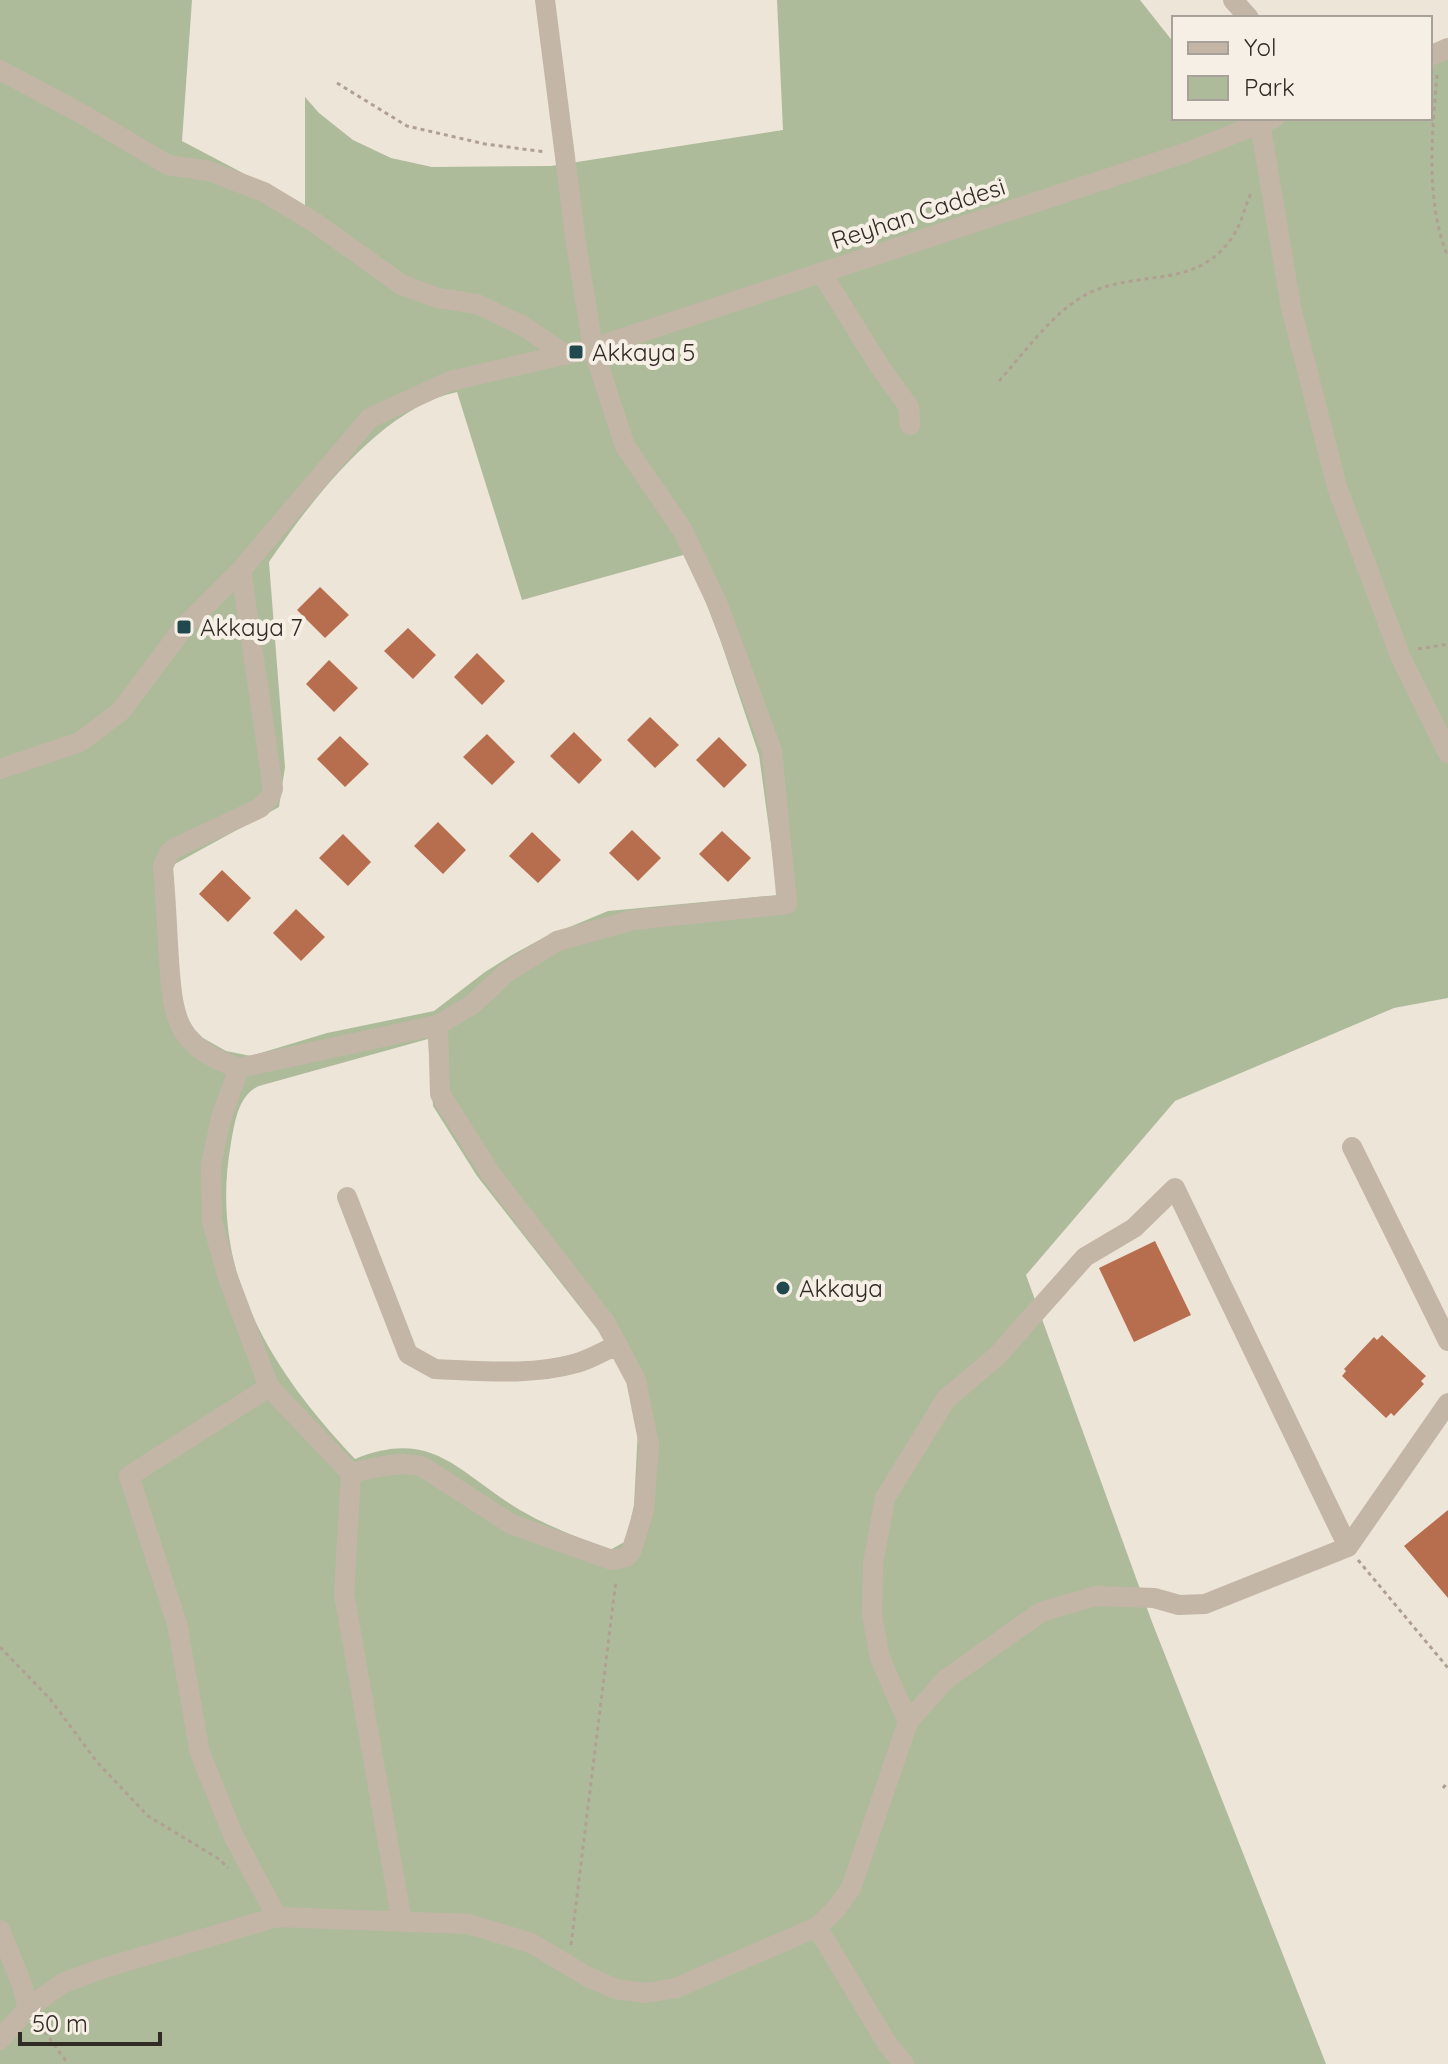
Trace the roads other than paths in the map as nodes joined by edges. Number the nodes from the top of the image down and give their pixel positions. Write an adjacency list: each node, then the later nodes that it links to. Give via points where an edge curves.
1 (545, 0): 7 (street, via 564,154)
2 (1233, 0): 3 (street)
3 (1247, 16)
4 (0, 70): 7 (street, via 168,165 209,171 264,192 402,285 477,304)
5 (1267, 121): 6 (street, Reyhan Caddesi, via 1188,152); 10 (street, via 1266,160 1291,307 1337,487 1399,652)
6 (821, 272): 7 (street, Reyhan Caddesi); 8 (street, via 909,407)
7 (578, 352): 9 (street, Reyhan Caddesi, via 450,381 370,418); 12 (street, via 625,446 689,543 718,605 772,751 787,904 633,920 557,941)
8 (910, 425)
9 (241, 570): 11 (street, Reyhan Caddesi, via 184,627 121,711 80,742); 13 (street, via 273,789 260,808 175,848 163,867 172,1007 197,1047)
10 (1448, 753)
11 (0, 769)
12 (438, 1025): 13 (street); 17 (street, via 440,1094 491,1174)
13 (239, 1068): 18 (street, via 211,1165 212,1221)
14 (1352, 1147): 16 (street)
15 (347, 1197): 17 (street, via 408,1354 426,1366 526,1371 580,1362)
16 (1448, 1341)
17 (617, 1345): 20 (street, via 636,1380 649,1445 639,1532 631,1552 619,1560 511,1524 411,1463)
18 (269, 1387): 20 (street); 23 (street, via 129,1476 177,1624 200,1753 234,1837)
19 (1448, 1403): 21 (street)
20 (351, 1473): 24 (street, via 344,1594)
21 (1348, 1547): 22 (street, via 1205,1604 1096,1596 1041,1612 945,1680); 22 (street, via 1175,1188 1134,1228 1085,1257 997,1356 946,1399 885,1498 873,1564 872,1615 880,1658)
22 (908, 1722): 25 (street, via 851,1888)
23 (277, 1917): 24 (street); 27 (street, via 104,1968 63,1983)
24 (402, 1922): 25 (street, via 468,1924 531,1943 616,1989 646,1993 676,1988)
25 (817, 1927): 29 (street)
26 (0, 1930): 27 (street)
27 (28, 2008): 28 (street)
28 (0, 2040)
29 (904, 2064)

